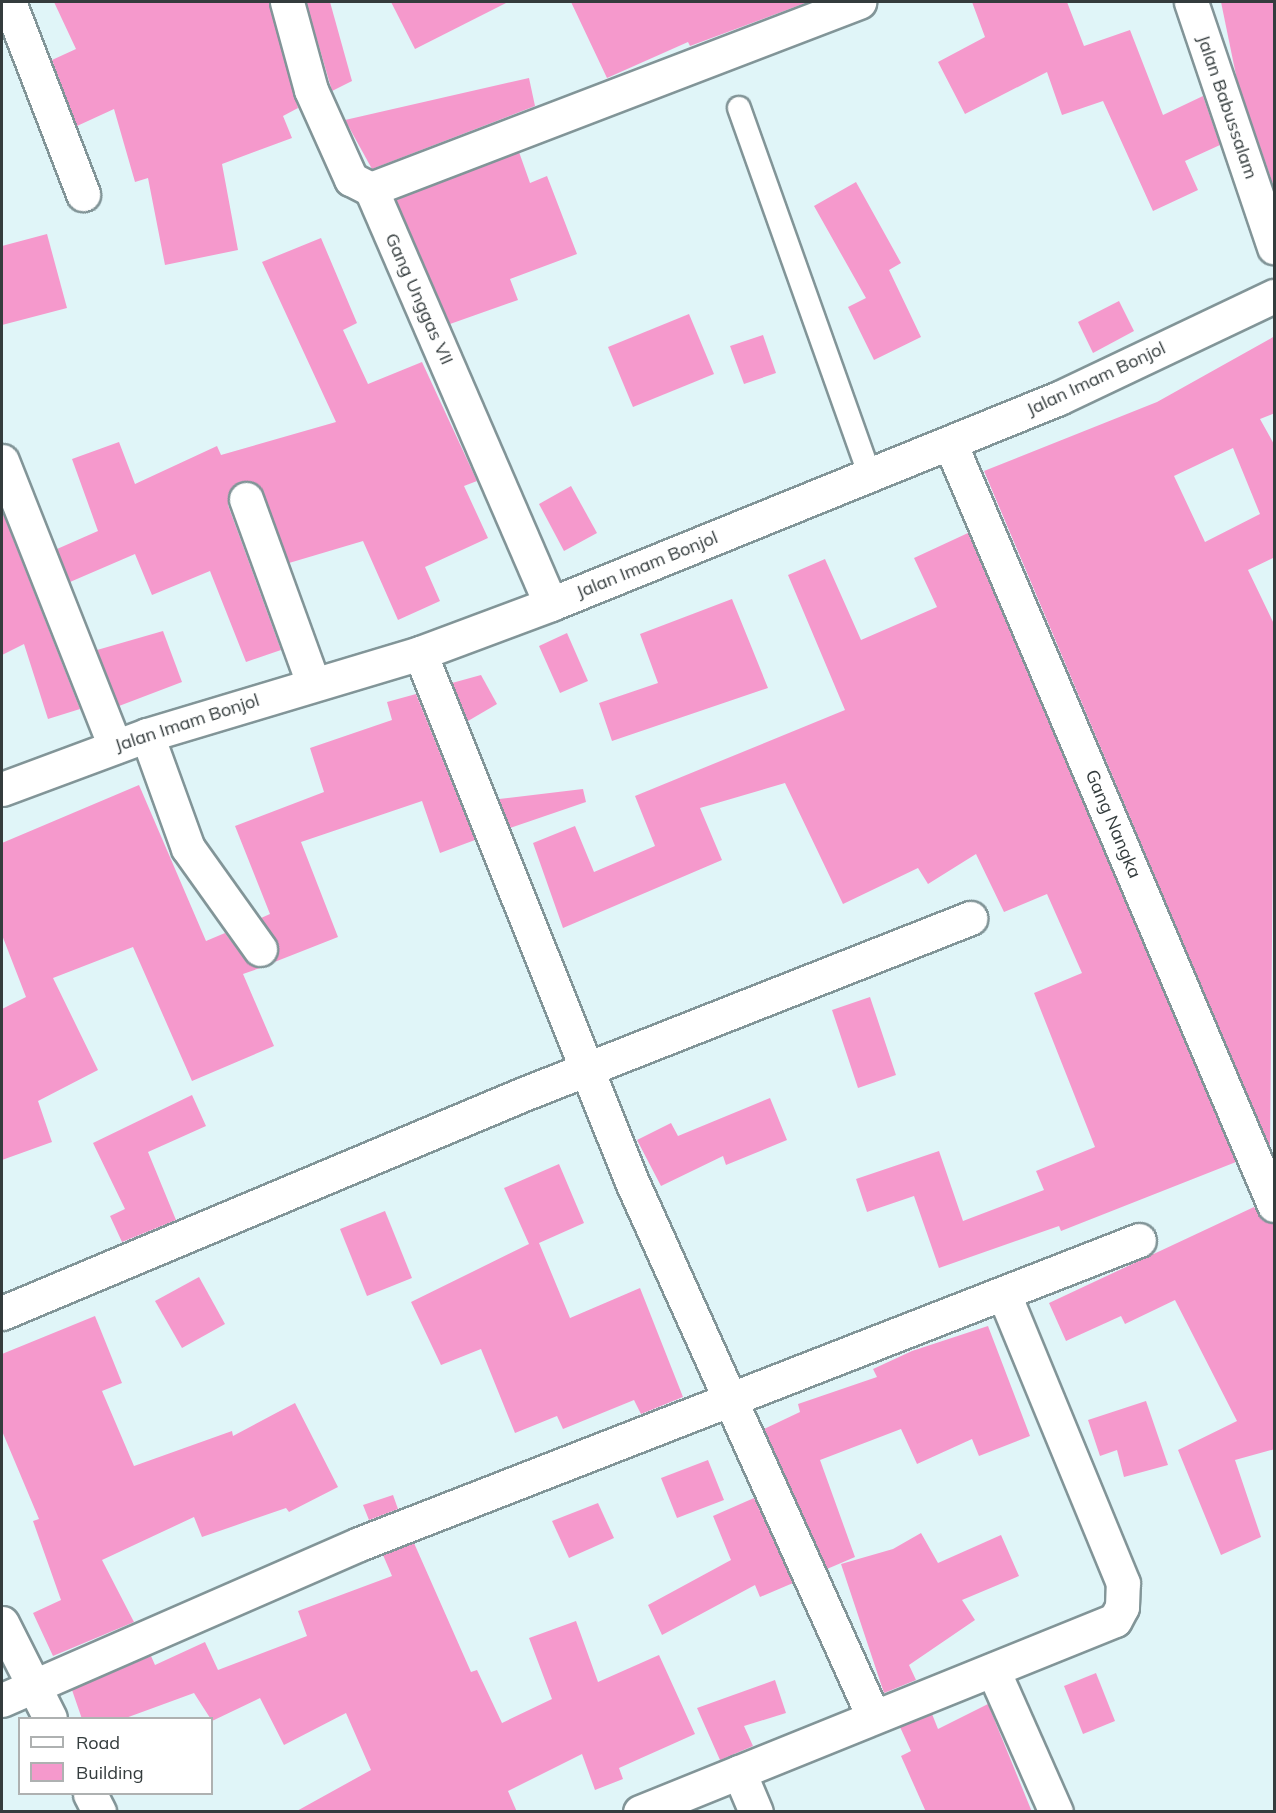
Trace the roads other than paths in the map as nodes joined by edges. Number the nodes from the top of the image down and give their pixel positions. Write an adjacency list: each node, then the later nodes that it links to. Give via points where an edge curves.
1 (9, 2): 8 (street)
2 (287, 2): 7 (street, Gang Unggas VII, via 312,90 351,179)
3 (859, 2): 5 (street)
4 (1191, 2): 9 (street, Jalan Babussalam)
5 (803, 11): 7 (street)
6 (739, 108): 13 (lane)
7 (370, 189): 15 (street, Gang Unggas VII)
8 (83, 194)
9 (1275, 247)
10 (1275, 296): 11 (street, Jalan Imam Bonjol, via 1059,398)
11 (950, 443): 13 (street, Jalan Imam Bonjol); 24 (street, Gang Nangka)
12 (2, 461): 19 (street)
13 (870, 476): 15 (street, Jalan Imam Bonjol)
14 (246, 500): 17 (street)
15 (551, 604): 16 (street, Jalan Imam Bonjol)
16 (420, 653): 17 (street, Jalan Imam Bonjol); 23 (street)
17 (313, 683): 18 (street, Jalan Imam Bonjol)
18 (147, 735): 19 (street, Jalan Imam Bonjol); 22 (street, via 188,848)
19 (115, 746): 20 (street, Jalan Imam Bonjol)
20 (2, 789)
21 (970, 918): 23 (street)
22 (260, 949)
23 (590, 1069): 27 (street); 28 (street)
24 (1275, 1205)
25 (1139, 1240): 26 (street)
26 (1004, 1294): 28 (street); 30 (street, via 1123,1583 1124,1599 1108,1626)
27 (2, 1313)
28 (727, 1402): 31 (street, via 358,1544); 33 (street)
29 (2, 1623): 31 (street)
30 (993, 1670): 33 (street); 40 (street)
31 (33, 1686): 32 (street); 34 (street)
32 (2, 1700)
33 (873, 1716): 35 (street)
34 (49, 1717)
35 (739, 1772): 38 (street); 39 (street)
36 (90, 1795): 37 (street)
37 (99, 1812)
38 (640, 1812)
39 (756, 1812)
40 (1056, 1812)

